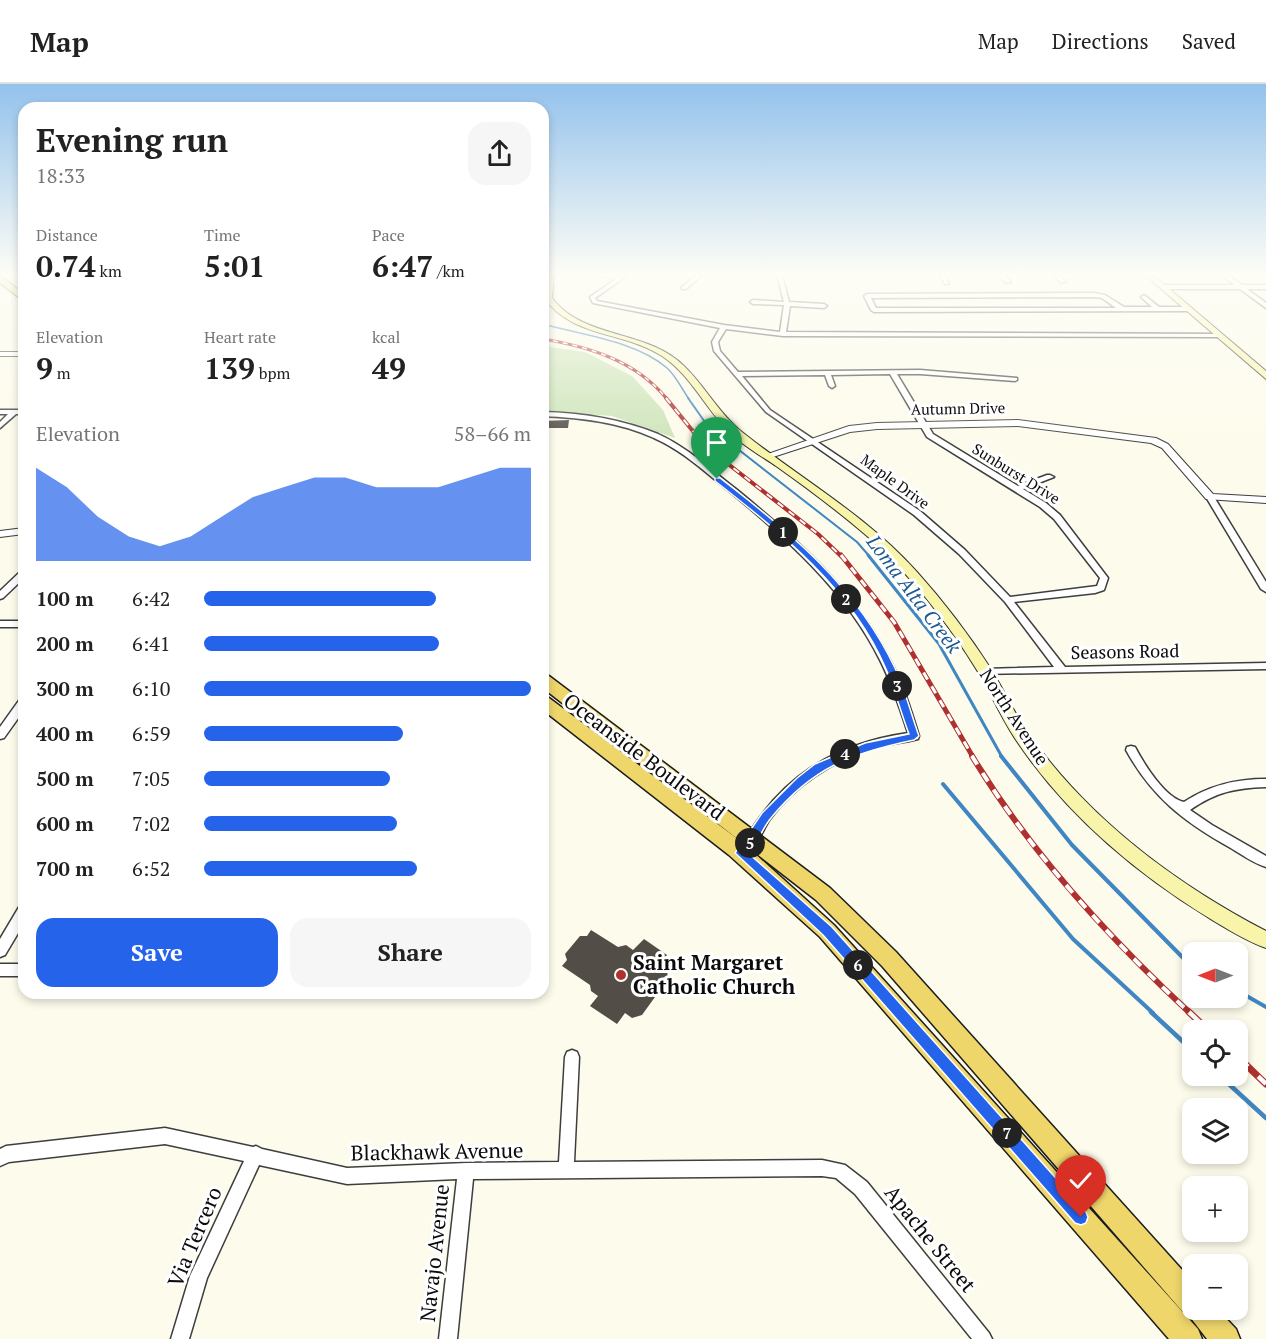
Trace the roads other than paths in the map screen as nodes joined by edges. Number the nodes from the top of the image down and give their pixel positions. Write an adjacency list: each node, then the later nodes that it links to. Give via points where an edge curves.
1 (615, 334): 21 (main road, North Avenue, via 669,357 686,371 719,417)
2 (720, 334): 11 (street, Maple Drive, via 715,342 717,351)
3 (779, 334): 4 (street)
4 (783, 334): 5 (street)
5 (1219, 335): 10 (main road)
6 (0, 354): 7 (street)
7 (18, 354)
8 (827, 372): 9 (street); 11 (street); 13 (street)
9 (892, 372): 12 (street); 18 (street, Sunburst Drive)
10 (1265, 373)
11 (737, 375): 20 (street, Maple Drive, via 768,411)
12 (1015, 379)
13 (832, 386)
14 (0, 412): 15 (street)
15 (14, 412): 16 (street); 19 (street)
16 (18, 412)
17 (549, 414): 46 (street, via 603,419 633,427 680,449 774,524 829,576 873,636 891,669 914,736 868,746 819,767 766,816)
18 (924, 425): 20 (street, Autumn Drive, via 849,429); 23 (street, Sunburst Drive, via 938,442); 24 (street, Autumn Drive, via 1018,423 1153,440 1165,446)
19 (0, 426)
20 (812, 442): 21 (street, Autumn Drive); 33 (street, Maple Drive, via 917,513)
21 (767, 456): 38 (main road, North Avenue, via 860,523 902,564 946,614)
22 (1050, 477): 23 (street)
23 (1017, 489): 33 (street, Sunburst Drive, via 1057,517 1104,578 1103,584 1092,591)
24 (1210, 497): 25 (street); 31 (street)
25 (1266, 500)
26 (18, 524): 27 (street)
27 (0, 525)
28 (18, 532): 29 (street)
29 (0, 534)
30 (18, 579): 32 (street)
31 (1266, 589)
32 (0, 597)
33 (1008, 600): 37 (street, Maple Drive)
34 (0, 624): 35 (street)
35 (18, 624)
36 (1266, 666): 37 (street, Seasons Road)
37 (1062, 670): 38 (street, Seasons Road)
38 (985, 672): 49 (main road, North Avenue, via 1022,736 1083,811 1174,885)
39 (549, 685): 46 (main road, Oceanside Boulevard)
40 (549, 706): 46 (main road, Oceanside Boulevard)
41 (18, 710): 42 (street)
42 (0, 735)
43 (1131, 750): 45 (street, via 1142,773)
44 (1266, 783): 45 (street, via 1234,783 1202,795 1186,807)
45 (1175, 806): 47 (street)
46 (747, 846): 59 (main road, Oceanside Boulevard, via 823,894 890,959); 64 (main road, Oceanside Boulevard)
47 (1266, 862)
48 (18, 921): 50 (street)
49 (1266, 940)
50 (0, 951)
51 (0, 970): 52 (street)
52 (18, 970)
53 (572, 1057): 57 (street)
54 (256, 1154): 55 (street, Blackhawk Avenue, via 165,1136); 56 (street, Blackhawk Avenue, via 347,1176); 61 (street, Via Tercero, via 199,1276)
55 (2, 1155)
56 (466, 1171): 57 (street, Blackhawk Avenue); 62 (street, Navajo Avenue)
57 (566, 1171): 58 (street, Blackhawk Avenue, via 822,1168)
58 (839, 1171): 63 (street, Apache Street, via 861,1188)
59 (1182, 1290)
60 (1209, 1320): 65 (main road)
61 (180, 1339)
62 (448, 1339)
63 (983, 1339)
64 (1188, 1339)
65 (1226, 1339)

